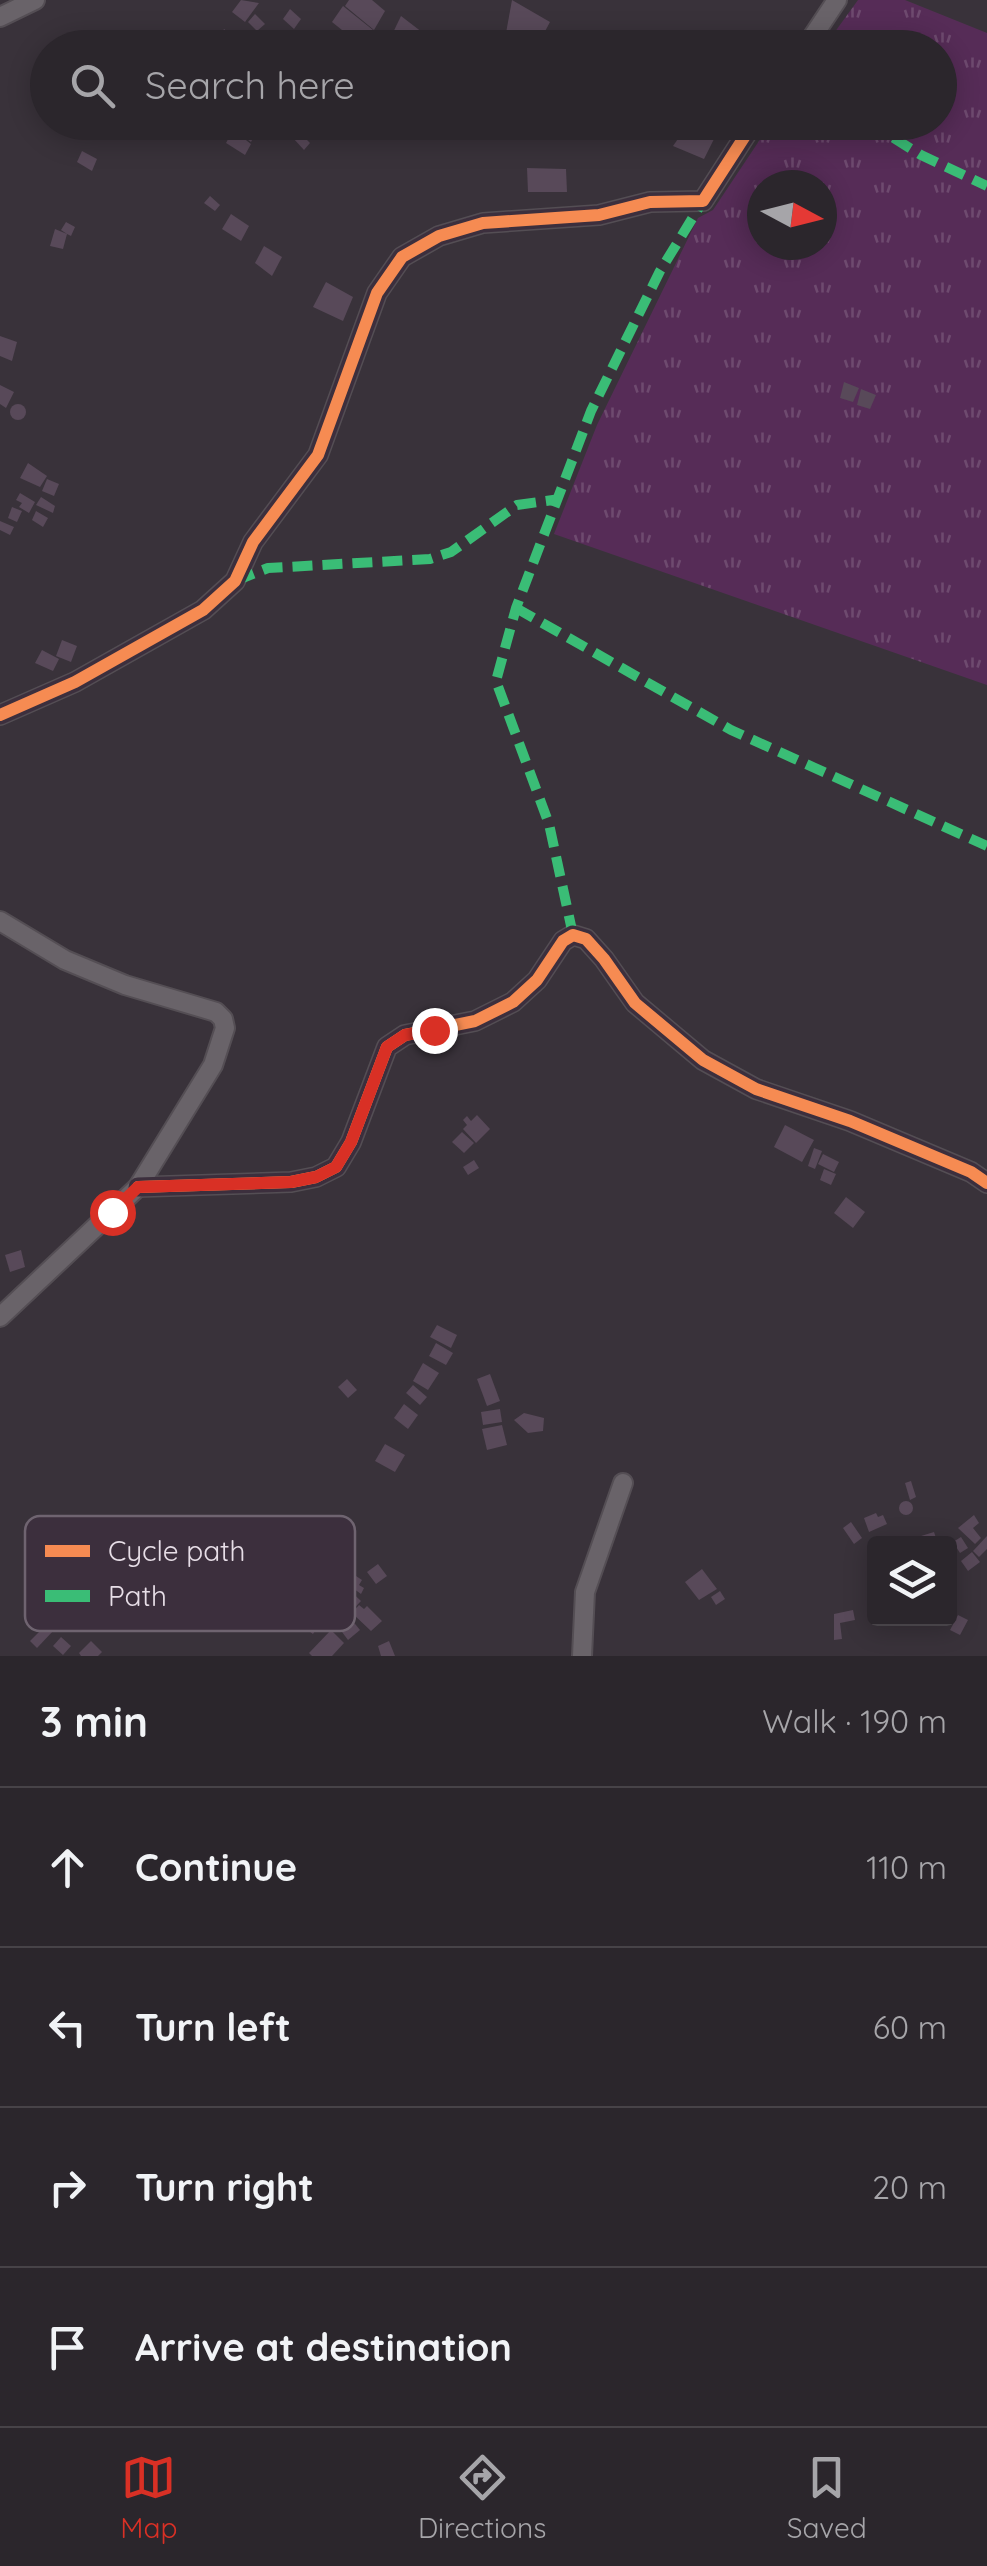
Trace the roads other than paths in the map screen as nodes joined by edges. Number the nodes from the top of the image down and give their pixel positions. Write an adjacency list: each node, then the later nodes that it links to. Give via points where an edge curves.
1 (35, 0): 3 (street)
2 (837, 0): 4 (street)
3 (0, 16)
4 (817, 30)
5 (742, 140): 6 (street, via 703,201 484,223 402,257 377,293 318,455 254,542 235,581 203,610 75,682)
6 (0, 715)
7 (0, 921): 9 (street, via 64,960 223,1019 213,1064)
8 (987, 1184): 9 (street, via 850,1121 756,1089 703,1060 634,1003 586,939 574,936 513,1002 475,1020 405,1035 387,1047 336,1167 291,1182)
9 (138, 1187): 10 (street)
10 (0, 1317)
11 (623, 1483): 12 (street, via 585,1592)
12 (582, 1656)

